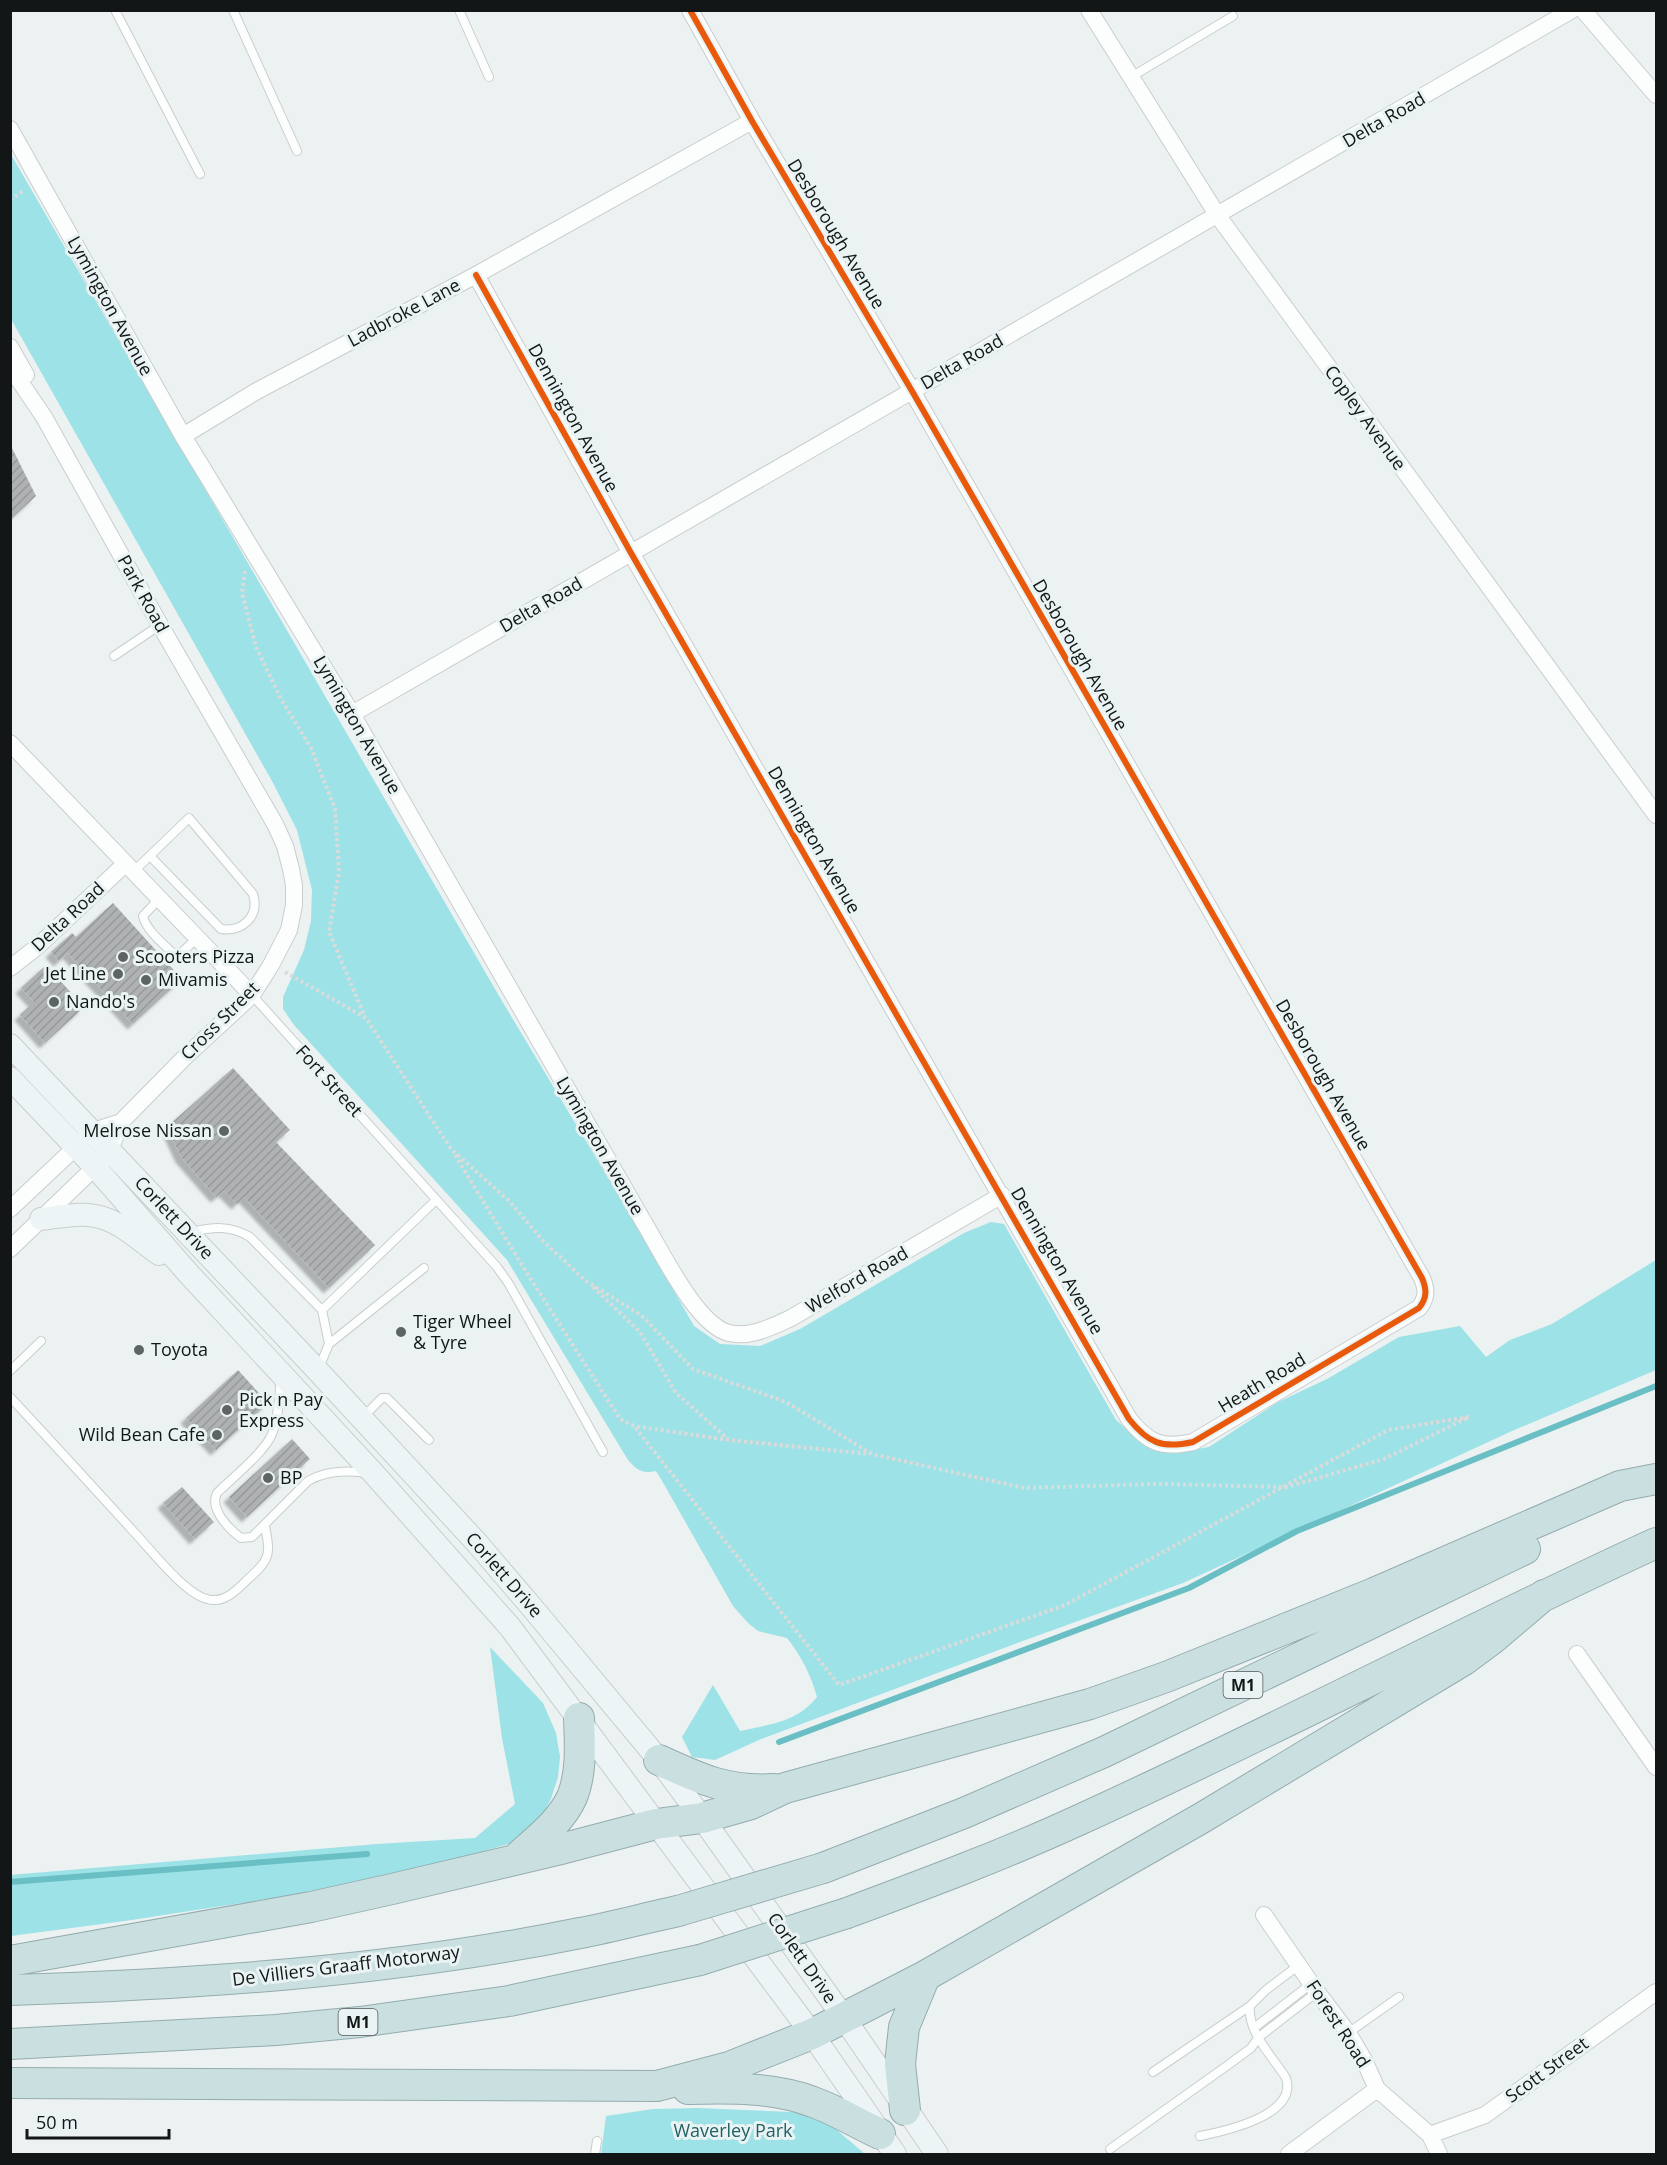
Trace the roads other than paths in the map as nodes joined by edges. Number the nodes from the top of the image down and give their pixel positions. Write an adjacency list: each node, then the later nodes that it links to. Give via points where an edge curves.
1 (115, 10): 15 (lane)
2 (233, 10): 14 (lane)
3 (459, 10): 9 (lane)
4 (690, 10): 12 (street, Desborough Avenue)
5 (1089, 10): 10 (street, Copley Avenue)
6 (1572, 10): 16 (street, Delta Road)
7 (1583, 10): 11 (street)
8 (1233, 15): 10 (lane)
9 (489, 76)
10 (1131, 77): 16 (street, Copley Avenue)
11 (1656, 95)
12 (752, 121): 17 (street, Ladbroke Lane); 20 (street, Desborough Avenue)
13 (10, 129): 21 (street, Lymington Avenue)
14 (297, 151)
15 (200, 174)
16 (1218, 216): 20 (street, Delta Road); 28 (street, Copley Avenue)
17 (476, 274): 21 (street, Ladbroke Lane); 22 (street, Dennington Avenue)
18 (10, 347): 19 (street, Park Road)
19 (15, 368): 23 (street, Park Road)
20 (912, 391): 22 (street, Delta Road); 51 (street, Desborough Avenue, via 1422,1278 1426,1295 1419,1308)
21 (183, 436): 25 (street, Lymington Avenue)
22 (631, 553): 25 (street, Delta Road); 42 (street, Dennington Avenue)
23 (160, 625): 24 (lane); 27 (street, Park Road)
24 (114, 656)
25 (352, 714): 52 (street, Lymington Avenue, via 643,1221)
26 (10, 743): 30 (street, Fort Street)
27 (244, 771): 34 (street, Cross Street, via 285,846 294,885 292,920 282,946)
28 (1656, 815)
29 (150, 856): 29 (lane, via 189,818 253,894 252,916 238,928 221,929); 30 (lane)
30 (129, 868): 31 (street, Fort Street); 33 (street, Delta Road)
31 (159, 899): 32 (street, Fort Street); 32 (lane, via 143,916 144,922 177,957)
32 (196, 939): 34 (street, Fort Street)
33 (10, 968)
34 (252, 995): 37 (street, Cross Street); 43 (lane, Fort Street)
35 (10, 1045): 38 (main road, Corlett Drive)
36 (10, 1078): 39 (main road, Corlett Drive)
37 (121, 1122): 38 (street, Cross Street); 40 (street, Cross Street)
38 (93, 1131): 39 (street, Cross Street); 40 (main road, Corlett Drive)
39 (76, 1148): 41 (main road, Corlett Drive); 44 (street, Cross Street)
40 (110, 1150): 41 (street, Cross Street); 46 (main road, Corlett Drive)
41 (95, 1167): 45 (street, Cross Street); 49 (main road, Corlett Drive)
42 (1002, 1195): 52 (street, Welford Road, via 773,1327 739,1334 715,1328); 60 (street, Dennington Avenue)
43 (436, 1200): 50 (lane); 62 (lane, Fort Street, via 509,1284)
44 (10, 1209)
45 (41, 1219): 47 (street, Cross Street); 49 (main road, via 89,1215 103,1218)
46 (188, 1232): 50 (lane, via 215,1226 239,1230); 55 (main road, Corlett Drive)
47 (10, 1249)
48 (424, 1268): 54 (lane)
49 (188, 1273): 57 (main road, Corlett Drive)
50 (322, 1310): 54 (lane)
51 (1411, 1312): 60 (street, Heath Road, via 1193,1442 1176,1446 1151,1441)
52 (706, 1320)
53 (40, 1341): 56 (lane)
54 (329, 1344): 55 (lane)
55 (317, 1370): 59 (main road, Corlett Drive)
56 (10, 1371)
57 (282, 1374): 63 (main road, Corlett Drive); 66 (lane, via 272,1435 214,1498 217,1511 241,1538 252,1537)
58 (10, 1397): 66 (lane, via 196,1594 216,1600 235,1592 264,1564 268,1554)
59 (362, 1418): 61 (lane, via 382,1398 387,1398); 71 (main road, Corlett Drive, via 477,1543)
60 (1129, 1419)
61 (429, 1440)
62 (603, 1452)
63 (375, 1475): 66 (lane, via 342,1471 316,1476); 70 (main road, Corlett Drive, via 510,1627)
64 (1656, 1479): 73 (highway, via 1620,1486 1326,1613 1166,1677 1089,1704)
65 (1656, 1487): 82 (highway, De Villiers Graaff Motorway / M1, bridge, via 1104,1752 823,1868 678,1911 580,1933 407,1962 205,1982)
66 (265, 1526)
67 (1656, 1544): 68 (highway, M1)
68 (1544, 1595): 80 (highway, via 1455,1666 1200,1819); 91 (highway, M1, bridge, via 1366,1684 980,1863 847,1913 700,1960 509,2001 360,2022)
69 (1577, 1654): 72 (street)
70 (579, 1718): 75 (main road, Corlett Drive); 76 (highway, via 579,1762 572,1797 562,1813)
71 (659, 1760): 73 (highway, via 707,1782 741,1789); 74 (main road, Corlett Drive)
72 (1656, 1767)
73 (785, 1788): 74 (highway, via 751,1804)
74 (702, 1818): 75 (highway); 86 (main road, Corlett Drive)
75 (656, 1824): 76 (highway); 89 (main road, Corlett Drive)
76 (516, 1859): 78 (highway, via 311,1907)
77 (1264, 1915): 79 (street, Forest Road)
78 (10, 1960)
79 (1299, 1965): 81 (street, Forest Road); 85 (lane)
80 (925, 1976): 86 (highway); 96 (highway, via 904,2027 900,2064)
81 (1314, 1987): 87 (lane); 88 (street, Forest Road); 90 (lane)
82 (10, 1990)
83 (1656, 1992): 97 (street, Scott Street, via 1485,2115)
84 (1399, 1997): 88 (lane)
85 (1250, 2006): 87 (lane); 92 (lane)
86 (844, 2018): 89 (highway); 96 (main road, Corlett Drive)
87 (1254, 2028): 90 (lane)
88 (1348, 2033): 95 (street, Forest Road)
89 (812, 2034): 94 (highway, via 729,2067); 100 (main road, Corlett Drive)
90 (1259, 2037): 98 (lane, via 1286,2078 1284,2098 1272,2112); 101 (lane, via 1251,2048)
91 (10, 2044)
92 (1153, 2072)
93 (10, 2083): 94 (highway)
94 (657, 2086): 100 (highway, via 773,2091 813,2102)
95 (1377, 2089): 97 (street, Forest Road); 104 (street)
96 (905, 2110): 103 (main road, Corlett Drive)
97 (1430, 2135): 105 (street, Forest Road)
98 (1200, 2136)
99 (597, 2140): 102 (lane)
100 (888, 2144)
101 (1110, 2149)
102 (595, 2154)
103 (937, 2154)
104 (1289, 2154)
105 (1439, 2154)

